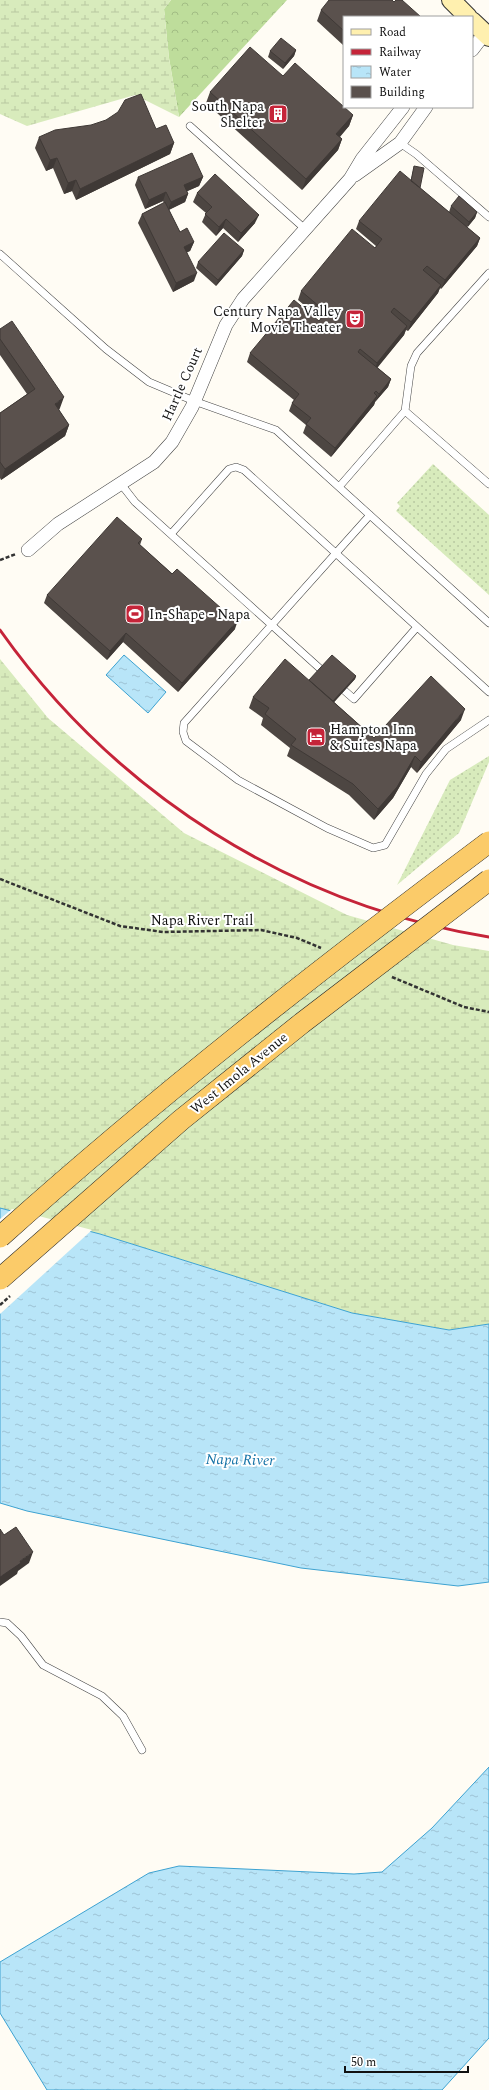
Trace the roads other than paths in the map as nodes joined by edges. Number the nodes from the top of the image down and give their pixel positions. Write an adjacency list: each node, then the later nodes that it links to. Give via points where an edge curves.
1 (451, 0): 2 (street)
2 (466, 16)
3 (476, 26): 4 (street)
4 (473, 44)
5 (403, 108): 9 (street, Hartle Court, via 362,159)
6 (425, 108): 8 (street, Hartle Court)
7 (190, 126): 11 (lane)
8 (400, 143): 9 (street, Hartle Court); 10 (lane)
9 (350, 179): 11 (street, Hartle Court)
10 (489, 218)
11 (305, 229): 14 (street, Hartle Court, via 243,299 226,325)
12 (0, 254): 14 (lane, via 106,349 149,382)
13 (489, 273): 15 (lane, via 417,353 411,366)
14 (194, 401): 16 (street, Hartle Court, via 172,442 154,462); 18 (lane, via 276,430)
15 (405, 411): 17 (lane); 18 (lane)
16 (121, 484): 20 (lane, via 135,502); 21 (street, Hartle Court, via 58,524)
17 (489, 484)
18 (339, 487): 19 (lane)
19 (370, 515): 22 (lane); 23 (lane)
20 (171, 534): 22 (lane, via 230,469 236,467 244,470); 24 (lane)
21 (28, 550)
22 (336, 554): 24 (lane); 25 (lane)
23 (489, 622)
24 (272, 624): 25 (lane, via 354,699); 27 (lane, via 184,722 183,732 186,741 238,780 327,828 373,848 385,845 426,774 446,749)
25 (417, 627): 26 (lane)
26 (489, 692)
27 (489, 720)
28 (489, 842): 30 (main road, bridge, via 289,994 161,1097)
29 (489, 880): 31 (main road, West Imola Avenue, bridge, via 302,1023 181,1120)
30 (0, 1237)
31 (6, 1287)
32 (0, 1622): 33 (lane, via 7,1623 21,1636 43,1666 102,1696 123,1716)
33 (142, 1750)

